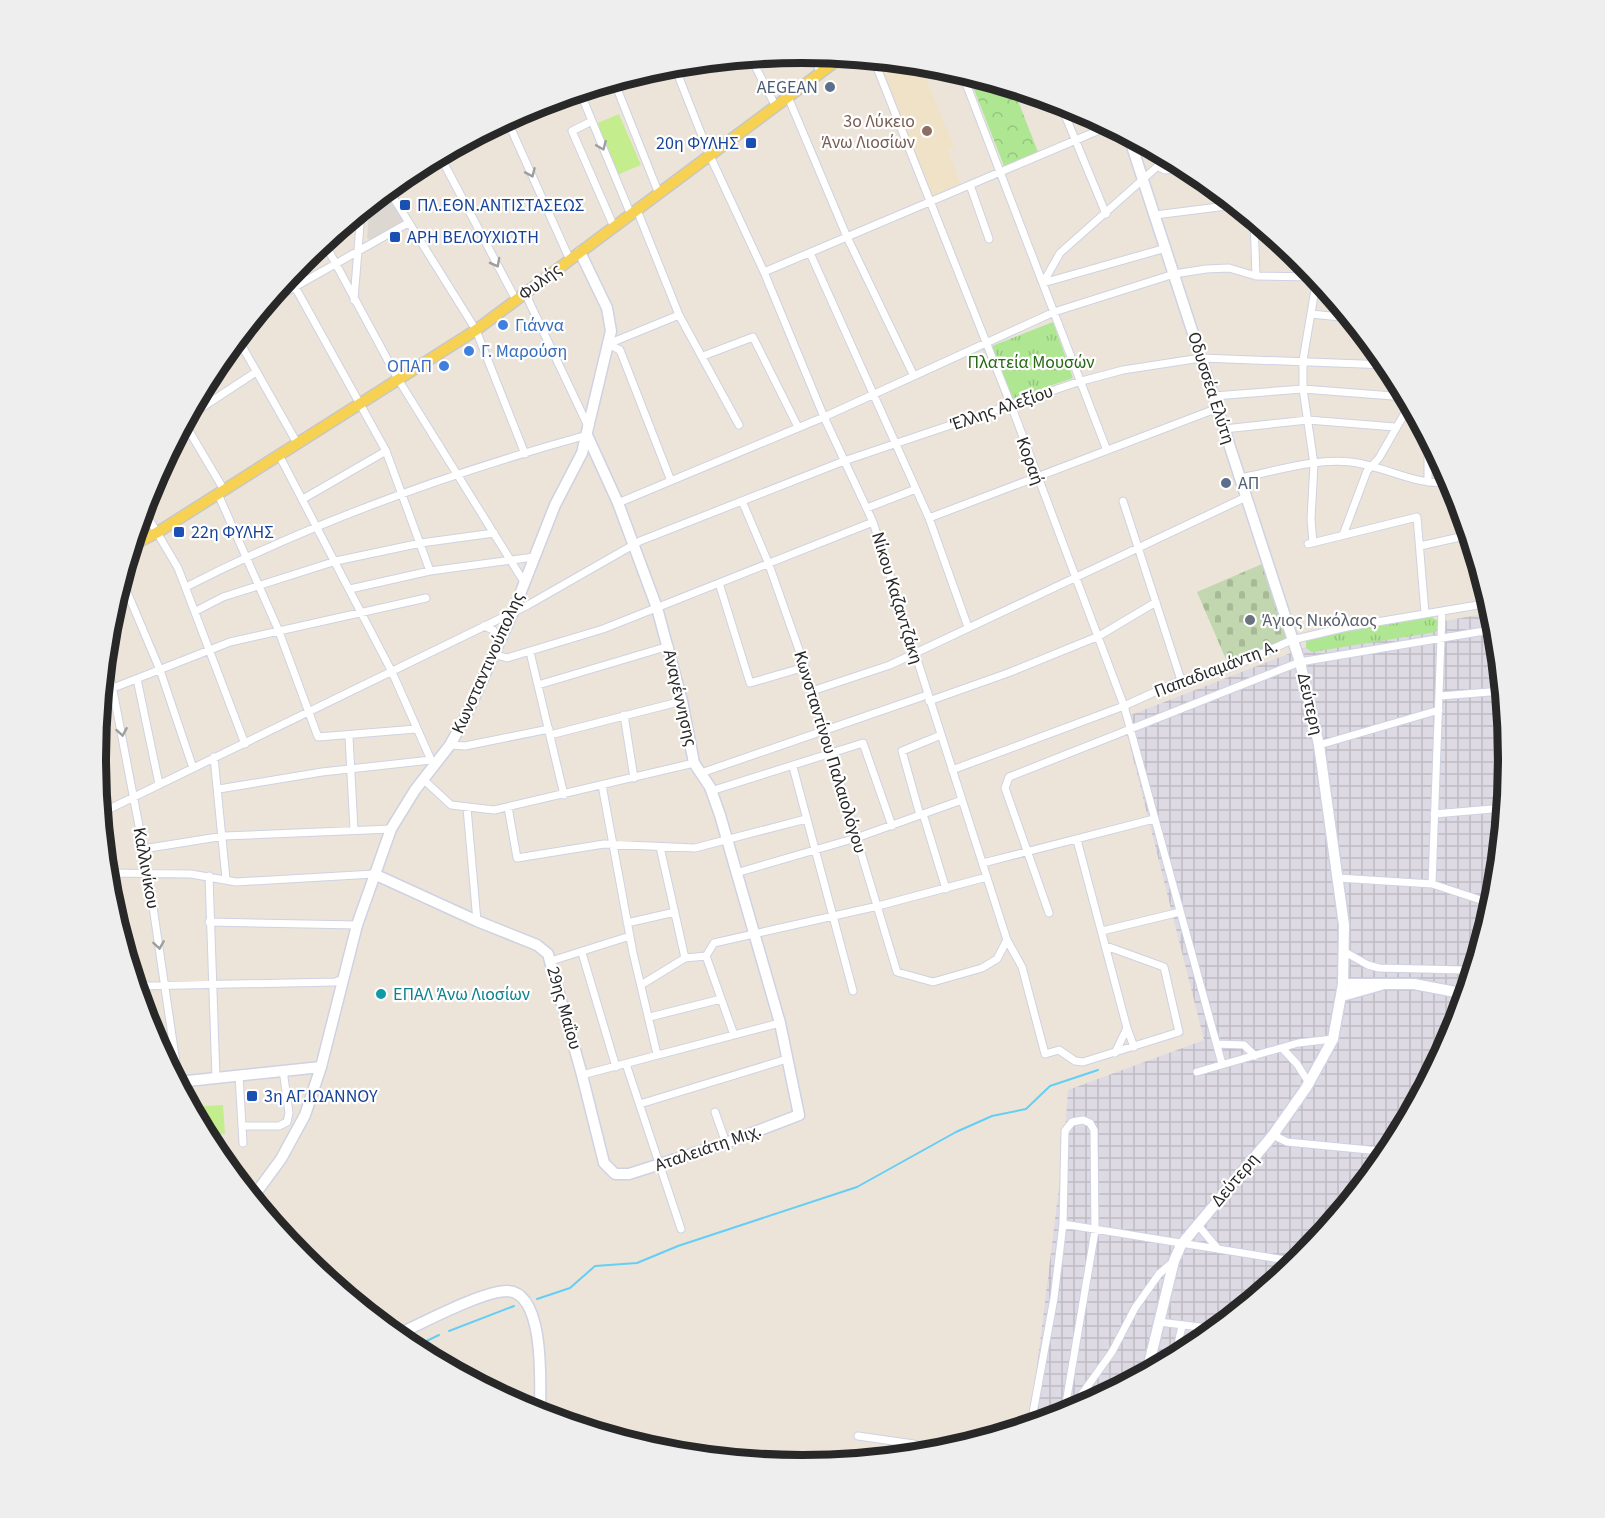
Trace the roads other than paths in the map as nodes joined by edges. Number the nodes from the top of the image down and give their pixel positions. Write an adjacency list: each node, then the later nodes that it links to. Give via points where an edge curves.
1 (816, 63): 5 (street)
2 (754, 64): 11 (street)
3 (834, 64): 5 (main road, Φυλής)
4 (877, 67): 28 (street, Κοραή)
5 (821, 73): 9 (main road, Φυλής)
6 (678, 74): 18 (street, Νίκου Καζαντζάκη)
7 (966, 83): 23 (street)
8 (617, 89): 26 (street)
9 (788, 97): 11 (main road, Φυλής); 37 (street)
10 (583, 99): 13 (street)
11 (776, 106): 18 (main road, Φυλής)
12 (1065, 114): 16 (street)
13 (592, 121): 30 (street, one-way to 30); 35 (street, via 572,131)
14 (511, 128): 44 (street, one-way to 44)
15 (1099, 130): 16 (street)
16 (1075, 140): 23 (street); 31 (street)
17 (1134, 147): 24 (street, Οδυσσέα Ελύτη)
18 (710, 156): 26 (main road, Φυλής); 46 (street, Νίκου Καζαντζάκη)
19 (444, 163): 54 (street, Αναγέννησης, one-way to 54)
20 (1162, 163): 21 (street)
21 (1159, 167): 22 (street); 24 (street)
22 (1172, 169)
23 (999, 172): 25 (street); 50 (street)
24 (1143, 178): 31 (street); 32 (street, Οδυσσέα Ελύτη)
25 (970, 185): 28 (street); 38 (street)
26 (659, 194): 30 (main road, Φυλής)
27 (393, 197): 34 (street)
28 (930, 201): 37 (street); 61 (street, Κοραή)
29 (1225, 206): 32 (street)
30 (634, 212): 35 (main road, Φυλής); 58 (street)
31 (1106, 214): 50 (street, via 1060,253)
32 (1155, 215): 39 (street, Οδυσσέα Ελύτη)
33 (360, 222): 41 (street)
34 (408, 224): 41 (street); 60 (street)
35 (614, 227): 42 (main road, Φυλής)
36 (1254, 231): 48 (street)
37 (847, 237): 43 (street); 69 (street)
38 (989, 239)
39 (1166, 248): 47 (street, Οδυσσέα Ελύτη); 50 (street)
40 (329, 250): 45 (street)
41 (359, 251): 45 (street); 55 (street)
42 (580, 252): 44 (main road, Φυλής); 62 (street, Κωνσταντινούπολης, via 607,308 611,331)
43 (810, 253): 46 (street); 73 (street)
44 (570, 260): 54 (main road, Φυλής)
45 (337, 265): 51 (street); 55 (street)
46 (764, 272): 83 (street, Νίκου Καζαντζάκη)
47 (1174, 274): 48 (street, via 1229,268); 56 (street); 65 (street, Οδυσσέα Ελύτη)
48 (1256, 276): 49 (street)
49 (1304, 277)
50 (1043, 283): 56 (street)
51 (295, 287): 53 (street); 76 (street)
52 (1315, 288): 57 (street)
53 (287, 291)
54 (520, 297): 60 (main road, Φυλής); 81 (street, Αναγέννησης)
55 (354, 300): 70 (street)
56 (1054, 312): 61 (street); 71 (street)
57 (1311, 314): 59 (street); 66 (street)
58 (679, 315): 62 (street); 64 (street)
59 (1340, 317)
60 (476, 330): 70 (main road, Φυλής); 96 (street)
61 (985, 342): 69 (street); 77 (street, Κοραή)
62 (608, 344): 79 (street, Κωνσταντινούπολης); 103 (street, via 620,350)
63 (242, 347): 68 (street)
64 (703, 356): 85 (street); 86 (street, via 753,337)
65 (1201, 358): 66 (street, Έλλης Αλεξίου); 71 (street, Έλλης Αλεξίου, via 1123,370); 75 (street, Οδυσσέα Ελύτη)
66 (1303, 360): 67 (street, Έλλης Αλεξίου); 72 (street)
67 (1376, 364)
68 (256, 372): 78 (street); 91 (street)
69 (913, 374): 73 (street)
70 (398, 379): 76 (main road, Φυλής); 101 (street)
71 (1078, 382): 77 (street, Έλλης Αλεξίου); 93 (street)
72 (1303, 389): 74 (street); 75 (street); 84 (street)
73 (872, 394): 83 (street); 92 (street)
74 (1395, 395)
75 (1214, 396): 80 (street, Οδυσσέα Ελύτη)
76 (361, 403): 91 (main road, Φυλής); 94 (street)
77 (1011, 405): 92 (street, Έλλης Αλεξίου); 102 (street, Κοραή)
78 (202, 407)
79 (594, 408): 81 (street); 90 (street, Κωνσταντινούπολης)
80 (1218, 408): 88 (street, Οδυσσέα Ελύτη); 93 (street)
81 (581, 411): 90 (street, Αναγέννησης)
82 (1405, 411): 87 (street)
83 (824, 417): 86 (street); 98 (street, Νίκου Καζαντζάκη)
84 (1308, 420): 87 (street); 88 (street); 99 (street)
85 (739, 425)
86 (798, 427): 103 (street)
87 (1395, 427): 100 (street)
88 (1224, 429): 104 (street, Οδυσσέα Ελύτη)
89 (188, 432): 108 (street)
90 (587, 435): 96 (street); 113 (street, Αναγέννησης); 129 (street, Κωνσταντινούπολης)
91 (297, 443): 97 (main road, Φυλής)
92 (895, 444): 98 (street, Έλλης Αλεξίου); 107 (street)
93 (1106, 448): 102 (street)
94 (386, 451): 109 (street); 110 (street)
95 (1428, 453): 105 (street)
96 (525, 454): 101 (street)
97 (279, 455): 108 (main road, Φυλής); 110 (street)
98 (844, 461): 111 (street, Έλλης Αλεξίου); 114 (street, Νίκου Καζαντζάκη)
99 (1314, 464): 100 (street, via 1350,462); 104 (street); 121 (street, via 1310,543)
100 (1371, 466): 105 (street); 121 (street)
101 (459, 476): 109 (street); 120 (street)
102 (1035, 476): 116 (street); 134 (street, Κοραή)
103 (671, 481): 113 (street)
104 (1240, 482): 127 (street); 156 (street, Οδυσσέα Ελύτη)
105 (1428, 482): 106 (street)
106 (1441, 482)
107 (916, 489): 114 (street); 116 (street)
108 (221, 492): 119 (main road, Φυλής); 128 (street)
109 (402, 495): 118 (street); 124 (street)
110 (303, 499): 118 (street)
111 (742, 501): 125 (street, Έλλης Αλεξίου); 132 (street, Κωνσταντίνου Παλαιολόγου)
112 (1123, 501): 127 (street)
113 (618, 503): 125 (street, Αναγέννησης)
114 (867, 508): 117 (street, Νίκου Καζαντζάκη)
115 (149, 518): 119 (street)
116 (928, 518): 151 (street)
117 (873, 522): 132 (street); 162 (street, Νίκου Καζαντζάκη)
118 (317, 525): 128 (street); 131 (street)
119 (158, 532): 123 (main road, Φυλής); 138 (street)
120 (494, 533): 124 (street); 130 (street)
121 (1343, 535): 126 (street, via 1417,517)
122 (1463, 537): 126 (street)
123 (141, 541)
124 (421, 543): 131 (street); 133 (street)
125 (633, 545): 144 (street, Αναγέννησης); 148 (street, Έλλης Αλεξίου)
126 (1420, 546): 149 (street)
127 (1138, 549): 134 (street); 142 (street)
128 (245, 556): 137 (street); 138 (street)
129 (534, 557): 130 (street); 135 (street, Κωνσταντινούπολης)
130 (513, 560): 133 (street); 135 (street)
131 (336, 561): 137 (street); 139 (street)
132 (768, 562): 136 (street); 164 (street, Κωνσταντίνου Παλαιολόγου)
133 (430, 571): 139 (street)
134 (1076, 578): 151 (street); 154 (street, Κοραή)
135 (524, 582): 148 (street, Κωνσταντινούπολης)
136 (719, 583): 144 (street); 164 (street, via 750,682)
137 (259, 586): 145 (street); 152 (street)
138 (186, 587): 145 (street)
139 (350, 589): 146 (street)
140 (127, 592): 165 (street)
141 (426, 598): 146 (street)
142 (1156, 602): 154 (street); 169 (street)
143 (1481, 605): 147 (street, Παπαδιαμάντη Α.)
144 (657, 608): 158 (street, Αναγέννησης); 160 (street)
145 (195, 611): 159 (street)
146 (361, 611): 152 (street); 166 (street)
147 (1442, 611): 149 (street, Παπαδιαμάντη Α.); 155 (street)
148 (513, 612): 150 (street, Έλλης Αλεξίου); 157 (street, Κωνσταντινούπολης)
149 (1425, 613): 156 (street, Παπαδιαμάντη Α.)
150 (484, 626): 157 (street, via 493,630); 166 (street, Έλλης Αλεξίου)
151 (968, 627): 162 (street)
152 (278, 629): 159 (street); 180 (street)
153 (1486, 631): 155 (street)
154 (1099, 636): 176 (street, via 1008,673); 178 (street, Κοραή)
155 (1442, 638): 163 (street); 175 (street)
156 (1292, 640): 163 (street, Δεύτερη); 169 (street, Παπαδιαμάντη Α., via 1230,668)
157 (499, 641): 161 (street, Κωνσταντινούπολης)
158 (669, 646): 170 (street); 177 (street, Αναγέννησης)
159 (210, 649): 165 (street); 188 (street)
160 (530, 652): 161 (street, via 507,658); 170 (street)
161 (494, 654): 189 (street, Κωνσταντινούπολης)
162 (914, 654): 173 (street); 176 (street, Νίκου Καζαντζάκη)
163 (1300, 662): 184 (street); 190 (street, Δεύτερη)
164 (805, 667): 173 (street, Κωνσταντίνου Παλαιολόγου)
165 (160, 670): 168 (street); 196 (street)
166 (392, 672): 180 (street, Έλλης Αλεξίου); 182 (street)
167 (111, 676): 171 (street, Καλλινίκου)
168 (137, 679): 171 (street); 202 (street)
169 (1181, 680): 178 (street, Παπαδιαμάντη Α.)
170 (538, 685): 185 (street)
171 (114, 687): 172 (street); 207 (street, Καλλινίκου, one-way to 207)
172 (110, 689)
173 (812, 690): 183 (street, Κωνσταντίνου Παλαιολόγου)
174 (1495, 692): 175 (street)
175 (1440, 696): 179 (street)
176 (928, 698): 183 (street); 186 (street, Νίκου Καζαντζάκη)
177 (682, 701): 181 (street); 194 (street, Αναγέννησης)
178 (1124, 705): 184 (street, Κοραή); 198 (street, Παπαδιαμάντη Α.)
179 (1439, 710): 190 (street); 213 (street)
180 (310, 711): 187 (street, via 318,737); 188 (street, Έλλης Αλεξίου)
181 (624, 715): 185 (street); 200 (street)
182 (416, 729): 187 (street); 193 (street)
183 (824, 730): 191 (street, Κωνσταντίνου Παλαιολόγου); 199 (street)
184 (1130, 730): 216 (street, Κοραή); 228 (street, via 1009,777 1005,788)
185 (549, 732): 189 (street, via 465,747); 206 (street)
186 (941, 735): 198 (street, Νίκου Καζαντζάκη); 214 (street, via 905,748 901,754)
187 (350, 737): 197 (street)
188 (245, 744): 192 (street, Έλλης Αλεξίου)
189 (450, 745): 193 (street, Κωνσταντινούπολης)
190 (1319, 745): 236 (street, Δεύτερη)
191 (831, 754): 195 (street); 217 (street, via 863,743); 221 (street, Κωνσταντίνου Παλαιολόγου)
192 (214, 758): 196 (street, Έλλης Αλεξίου); 204 (street)
193 (433, 762): 197 (street); 201 (street, Κωνσταντινούπολης)
194 (694, 763): 199 (street, Αναγέννησης); 200 (street)
195 (793, 767): 205 (street); 215 (street)
196 (193, 768): 202 (street, Έλλης Αλεξίου)
197 (351, 770): 204 (street); 219 (street)
198 (952, 770): 208 (street, Νίκου Καζαντζάκη)
199 (701, 773): 205 (street, Αναγέννησης)
200 (634, 778): 203 (street)
201 (424, 780): 210 (street, via 446,802); 218 (street, Κωνσταντινούπολης)
202 (159, 784): 207 (street, Έλλης Αλεξίου)
203 (602, 785): 206 (street); 224 (street)
204 (219, 789): 220 (street)
205 (711, 791): 222 (street, Αναγέννησης)
206 (564, 795): 209 (street)
207 (133, 796): 211 (street, Έλλης Αλεξίου); 226 (street, Καλλινίκου)
208 (962, 800): 214 (street); 229 (street, Νίκου Καζαντζάκη)
209 (508, 807): 210 (street); 224 (street, via 517,858)
210 (467, 808): 246 (street)
211 (108, 809)
212 (1497, 809): 213 (street)
213 (1434, 814): 238 (street)
214 (922, 815): 217 (street); 239 (street)
215 (806, 819): 222 (street); 227 (street)
216 (1154, 819): 223 (street); 243 (street, Κοραή)
217 (892, 826): 221 (street)
218 (391, 829): 219 (street); 233 (street, Κωνσταντινούπολης)
219 (354, 830): 220 (street)
220 (224, 836): 226 (street); 237 (street)
221 (856, 838): 227 (street); 241 (street, Κωνσταντίνου Παλαιολόγου)
222 (726, 839): 225 (street, via 695,848); 232 (street, Αναγέννησης)
223 (1077, 840): 228 (street); 250 (street)
224 (613, 844): 225 (street); 248 (street)
225 (660, 847): 242 (street)
226 (143, 849): 231 (street, Καλλινίκου)
227 (814, 849): 232 (street); 245 (street)
228 (1028, 852): 229 (street); 244 (street)
229 (983, 863): 235 (street, Νίκου Καζαντζάκη)
230 (116, 873): 231 (street)
231 (148, 873): 234 (street); 264 (street, Καλλινίκου, one-way to 264)
232 (736, 873): 251 (street, Αναγέννησης)
233 (374, 874): 237 (street, via 236,882); 246 (street, 29ης Μαΐου); 249 (street, Κωνσταντινούπολης)
234 (209, 876): 237 (street); 247 (street)
235 (987, 877): 239 (street); 253 (street, Νίκου Καζαντζάκη)
236 (1338, 878): 238 (street); 255 (street, Δεύτερη)
237 (226, 879)
238 (1432, 884): 240 (street)
239 (946, 889): 241 (street)
240 (1484, 901)
241 (878, 906): 245 (street); 253 (street, Κωνσταντίνου Παλαιολόγου, via 897,972 933,981 992,963)
242 (675, 912): 248 (street); 258 (street)
243 (1180, 912): 250 (street); 277 (street, Κοραή)
244 (1049, 913)
245 (832, 916): 251 (street); 268 (street)
246 (477, 921): 259 (street, 29ης Μαΐου, via 537,945)
247 (209, 922): 249 (street); 262 (street)
248 (627, 923): 252 (street)
249 (357, 925): 261 (street, Κωνσταντινούπολης)
250 (1102, 931): 254 (street)
251 (753, 933): 257 (street, via 714,944); 273 (street, Αναγέννησης)
252 (630, 936): 256 (street); 265 (street)
253 (1007, 940): 280 (street, Νίκου Καζαντζάκη, via 1022,967 1045,1054 1064,1051 1079,1062)
254 (1106, 946): 274 (street); 278 (street, via 1158,963 1166,972 1179,1032)
255 (1345, 952): 260 (street, via 1379,968); 263 (street, Δεύτερη)
256 (582, 953): 259 (street); 288 (street)
257 (706, 956): 258 (street); 271 (street)
258 (685, 958): 265 (street)
259 (551, 961): 291 (street, 29ης Μαΐου)
260 (1466, 970)
261 (343, 979): 262 (street); 287 (street, Κωνσταντινούπολης)
262 (213, 984): 264 (street); 293 (street)
263 (1343, 984): 266 (street); 270 (street, Δεύτερη)
264 (165, 985): 267 (street); 284 (street, Καλλινίκου)
265 (641, 985): 272 (street)
266 (1382, 985): 269 (street, via 1430,985); 270 (street)
267 (144, 986)
268 (853, 991)
269 (1459, 992)
270 (1342, 996): 276 (street, Δεύτερη)
271 (721, 999): 272 (street); 275 (street)
272 (650, 1017): 281 (street)
273 (780, 1023): 275 (street); 283 (street, Αναγέννησης)
274 (1126, 1028): 278 (street); 280 (street)
275 (734, 1035): 281 (street)
276 (1333, 1039): 279 (street, via 1298,1042); 295 (street, Δεύτερη)
277 (1217, 1044): 282 (street, via 1244,1045); 286 (street, Κοραή)
278 (1134, 1047): 280 (street)
279 (1282, 1048): 282 (street); 295 (street)
280 (1115, 1053)
281 (657, 1054): 285 (street)
282 (1255, 1056): 286 (street)
283 (787, 1059): 296 (street); 298 (street, Αναγέννησης)
284 (176, 1063)
285 (626, 1064): 288 (street); 296 (street)
286 (1222, 1064): 290 (street)
287 (321, 1067): 289 (street); 306 (street, Κωνσταντινούπολης, via 305,1115 281,1159)
288 (616, 1067): 291 (street)
289 (283, 1070): 292 (street); 299 (street, via 287,1122 279,1126)
290 (1197, 1072)
291 (582, 1074): 305 (street, 29ης Μαΐου, via 604,1162)
292 (239, 1075): 293 (street); 299 (street)
293 (216, 1078): 294 (street)
294 (186, 1082)
295 (1309, 1083): 300 (street, Δεύτερη)
296 (640, 1104): 304 (street)
297 (715, 1112): 302 (street)
298 (799, 1115): 302 (street, Αταλειάτη Μιχ.)
299 (242, 1126): 301 (street)
300 (1273, 1135): 303 (street, via 1287,1142); 308 (street, Δεύτερη)
301 (243, 1143)
302 (726, 1143): 304 (street, Αταλειάτη Μιχ.)
303 (1378, 1151)
304 (660, 1164): 305 (street, Αταλειάτη Μιχ., via 629,1174); 309 (street)
305 (615, 1174)
306 (257, 1192)
307 (1063, 1224): 310 (street); 310 (street, via 1065,1131 1079,1120 1090,1123 1094,1130); 324 (street)
308 (1197, 1224): 311 (street, Δεύτερη); 312 (street)
309 (681, 1229)
310 (1095, 1231): 311 (street); 322 (street)
311 (1181, 1245): 312 (street); 314 (street, Δεύτερη)
312 (1218, 1249): 313 (street)
313 (1285, 1260)
314 (1174, 1261): 315 (street, Δεύτερη); 321 (street, via 1159,1274 1135,1308 1112,1352)
315 (1159, 1322): 316 (street); 320 (street, Δεύτερη)
316 (1182, 1326): 317 (street); 319 (street)
317 (1203, 1328)
318 (406, 1331): 323 (street, via 485,1296 517,1293 526,1300 535,1327 541,1365)
319 (1178, 1345)
320 (1149, 1362)
321 (1080, 1397)
322 (1066, 1403)
323 (540, 1404)
324 (1033, 1416)
325 (858, 1436): 326 (street)
326 (918, 1445)

